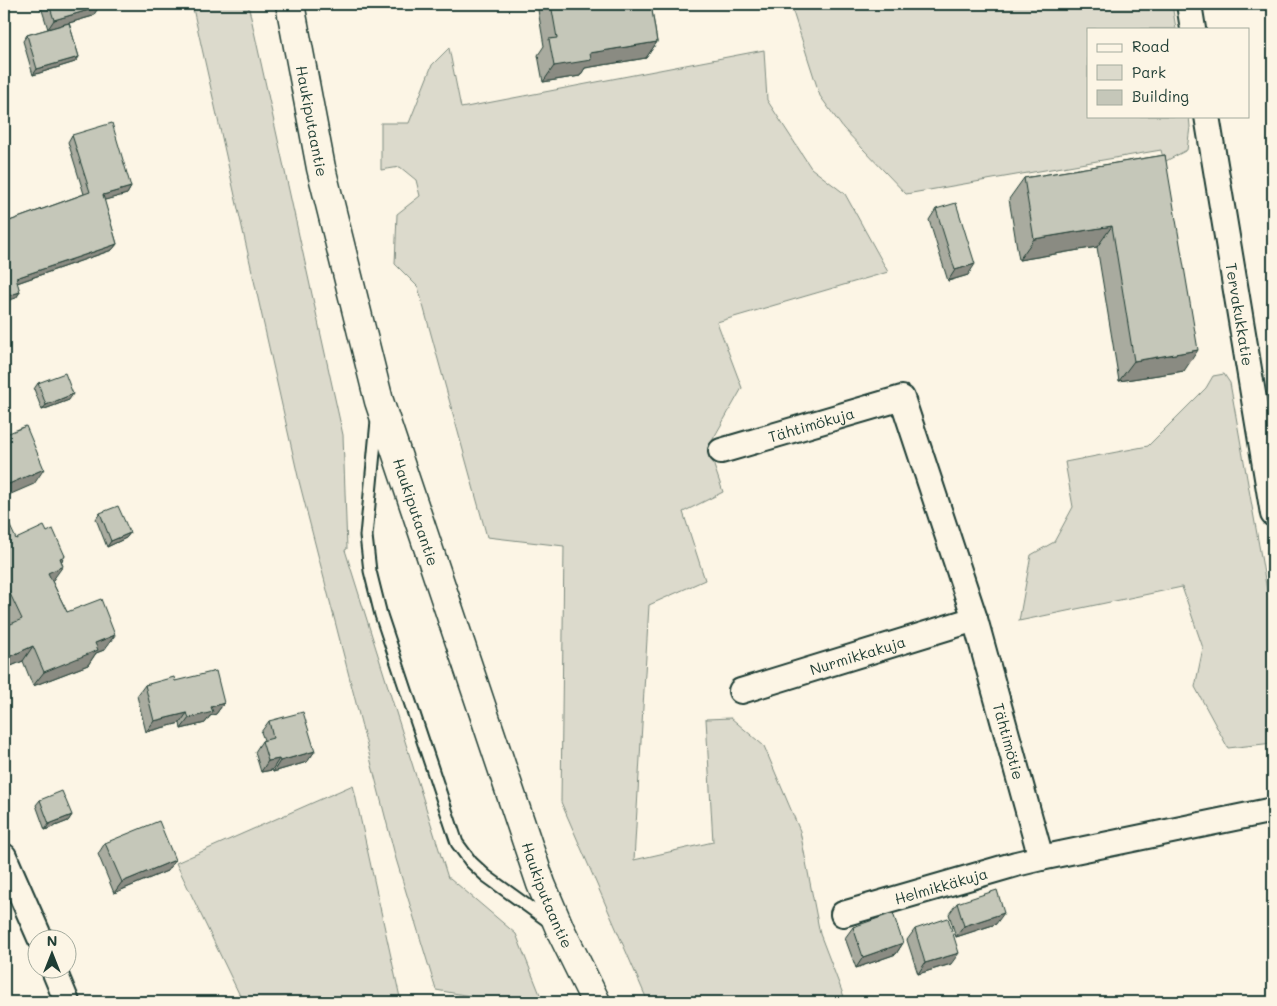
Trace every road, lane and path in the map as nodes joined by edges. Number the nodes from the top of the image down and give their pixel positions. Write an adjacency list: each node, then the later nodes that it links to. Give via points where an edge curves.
1 (290, 4): 6 (main road, Haukiputaantie, via 321,168)
2 (1188, 4): 3 (street)
3 (1193, 28)
4 (1207, 118): 8 (street, Tervakukkatie)
5 (902, 398): 7 (street, Tähtimökuja); 9 (street, Tähtimötie)
6 (379, 401): 16 (main road, Haukiputaantie, via 538,874); 16 (lane, via 366,536 370,571 381,616 457,844 486,876)
7 (721, 451)
8 (1273, 514)
9 (975, 619): 10 (street, Nurmikkakuja); 13 (street, Tähtimötie)
10 (741, 691)
11 (1273, 810): 13 (street)
12 (4, 856): 15 (street)
13 (1041, 858): 14 (street, Helmikkäkuja)
14 (843, 914)
15 (36, 928)
16 (560, 930): 19 (main road, Haukiputaantie)
17 (57, 978): 18 (street)
18 (67, 1002)
19 (596, 1002)

